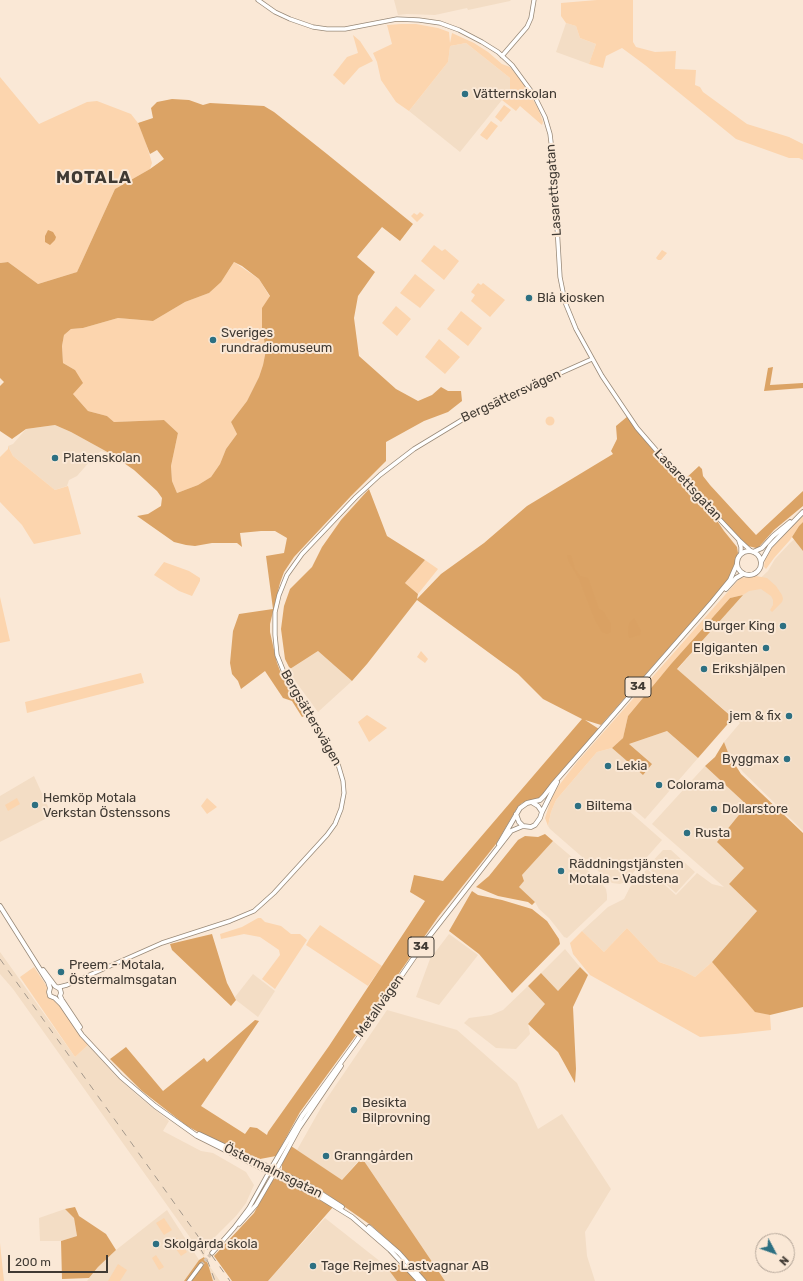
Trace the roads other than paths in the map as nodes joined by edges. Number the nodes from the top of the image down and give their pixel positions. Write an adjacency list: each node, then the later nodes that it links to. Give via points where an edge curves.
1 (258, 0): 3 (street, Lasarettsgatan, via 290,19 327,29 345,29 397,19 440,23 490,46)
2 (534, 0): 3 (street, via 527,27)
3 (502, 56): 4 (street, Lasarettsgatan, via 528,86 548,126 552,150 561,286 567,309)
4 (592, 359): 6 (street, Lasarettsgatan, via 616,399 643,436); 22 (street, Bergsättersvägen, via 480,409 414,449 356,497 302,554 287,575 275,612 277,655 288,680 338,764 343,781 344,797 341,809 327,835 274,893 254,910 230,921 162,943)
5 (803, 512): 7 (main road, 34, via 779,530 762,548); 9 (main road, 34, via 770,546)
6 (739, 540): 7 (street, Lasarettsgatan); 8 (street)
7 (752, 552): 8 (main road, 34); 9 (main road, via 759,556)
8 (741, 554): 10 (main road, 34)
9 (761, 562): 11 (main road, 34, via 756,572)
10 (737, 564): 11 (main road); 12 (main road, 34, via 730,580)
11 (744, 574): 12 (main road, 34, via 737,577)
12 (712, 602): 13 (main road, 34)
13 (563, 773): 14 (main road, 34, via 542,799); 15 (main road, 34)
14 (533, 803): 15 (main road); 16 (main road, 34, via 524,804)
15 (542, 812): 17 (main road, 34, via 535,825)
16 (516, 814): 17 (main road); 18 (main road, Metallvägen / 34)
17 (523, 826): 18 (main road, Metallvägen / 34, via 510,831)
18 (493, 854): 24 (main road, Metallvägen / 34, via 424,944 302,1116)
19 (1, 908): 20 (main road, Östermalmsgatan)
20 (32, 955): 21 (main road, Östermalmsgatan); 22 (main road, Östermalmsgatan)
21 (50, 988): 22 (main road); 23 (main road, Östermalmsgatan, via 49,995 52,998)
22 (58, 988): 23 (main road)
23 (58, 997): 24 (main road, Östermalmsgatan, via 96,1051 137,1092 202,1139)
24 (272, 1171): 25 (street, via 234,1228); 28 (main road, Östermalmsgatan, via 352,1218 382,1242); 29 (main road, Östermalmsgatan, via 320,1192 354,1216 393,1248)
25 (212, 1253)
26 (201, 1265): 27 (street)
27 (189, 1281)
28 (419, 1281)
29 (424, 1281)

